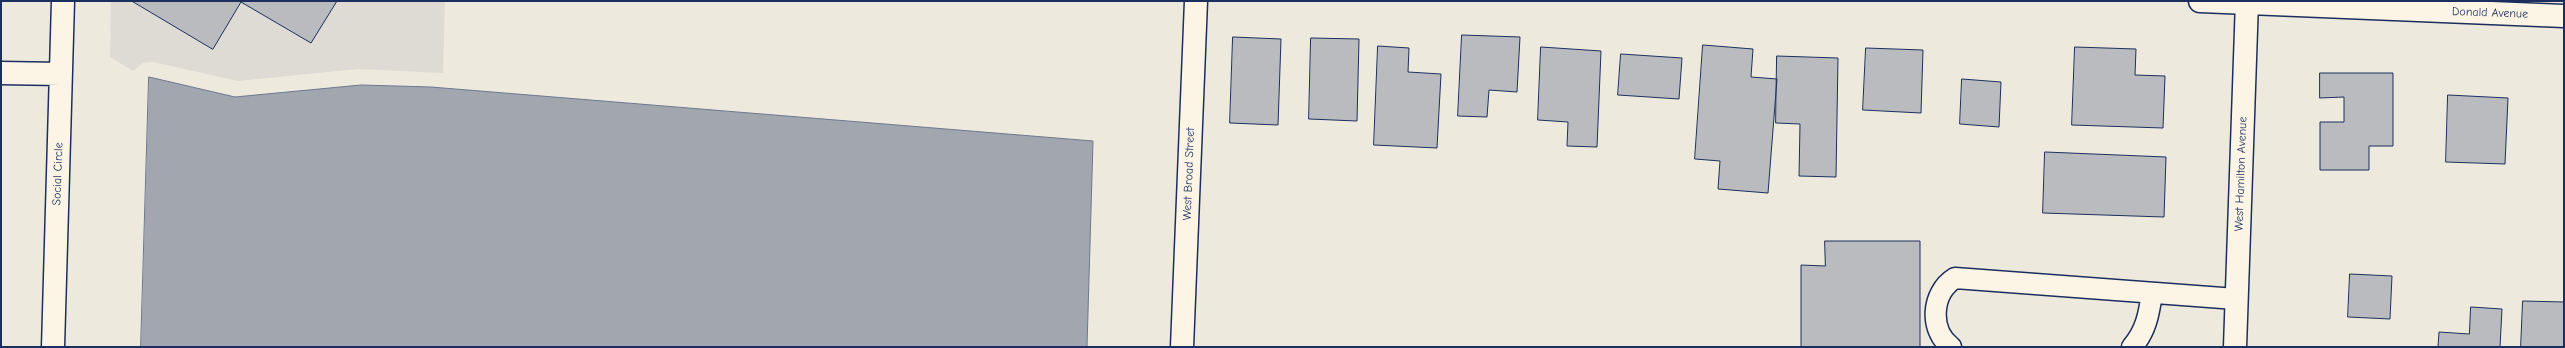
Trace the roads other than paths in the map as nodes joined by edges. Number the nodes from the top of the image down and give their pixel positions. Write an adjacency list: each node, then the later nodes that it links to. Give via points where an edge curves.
1 (63, 1): 7 (street, Social Circle)
2 (1196, 1): 11 (street, West Broad Street)
3 (2200, 1): 4 (street, Donald Avenue)
4 (2247, 2): 5 (street, Donald Avenue); 9 (street, West Hamilton Avenue)
5 (2564, 16)
6 (1, 73): 7 (street)
7 (60, 74): 10 (street, Social Circle)
8 (2152, 293): 9 (lane); 12 (lane, via 1955,278 1947,283 1936,306 1938,332); 13 (lane, via 2149,317 2141,336)
9 (2236, 299): 14 (street, West Hamilton Avenue)
10 (52, 347)
11 (1182, 347)
12 (1951, 347)
13 (2132, 347)
14 (2235, 347)

